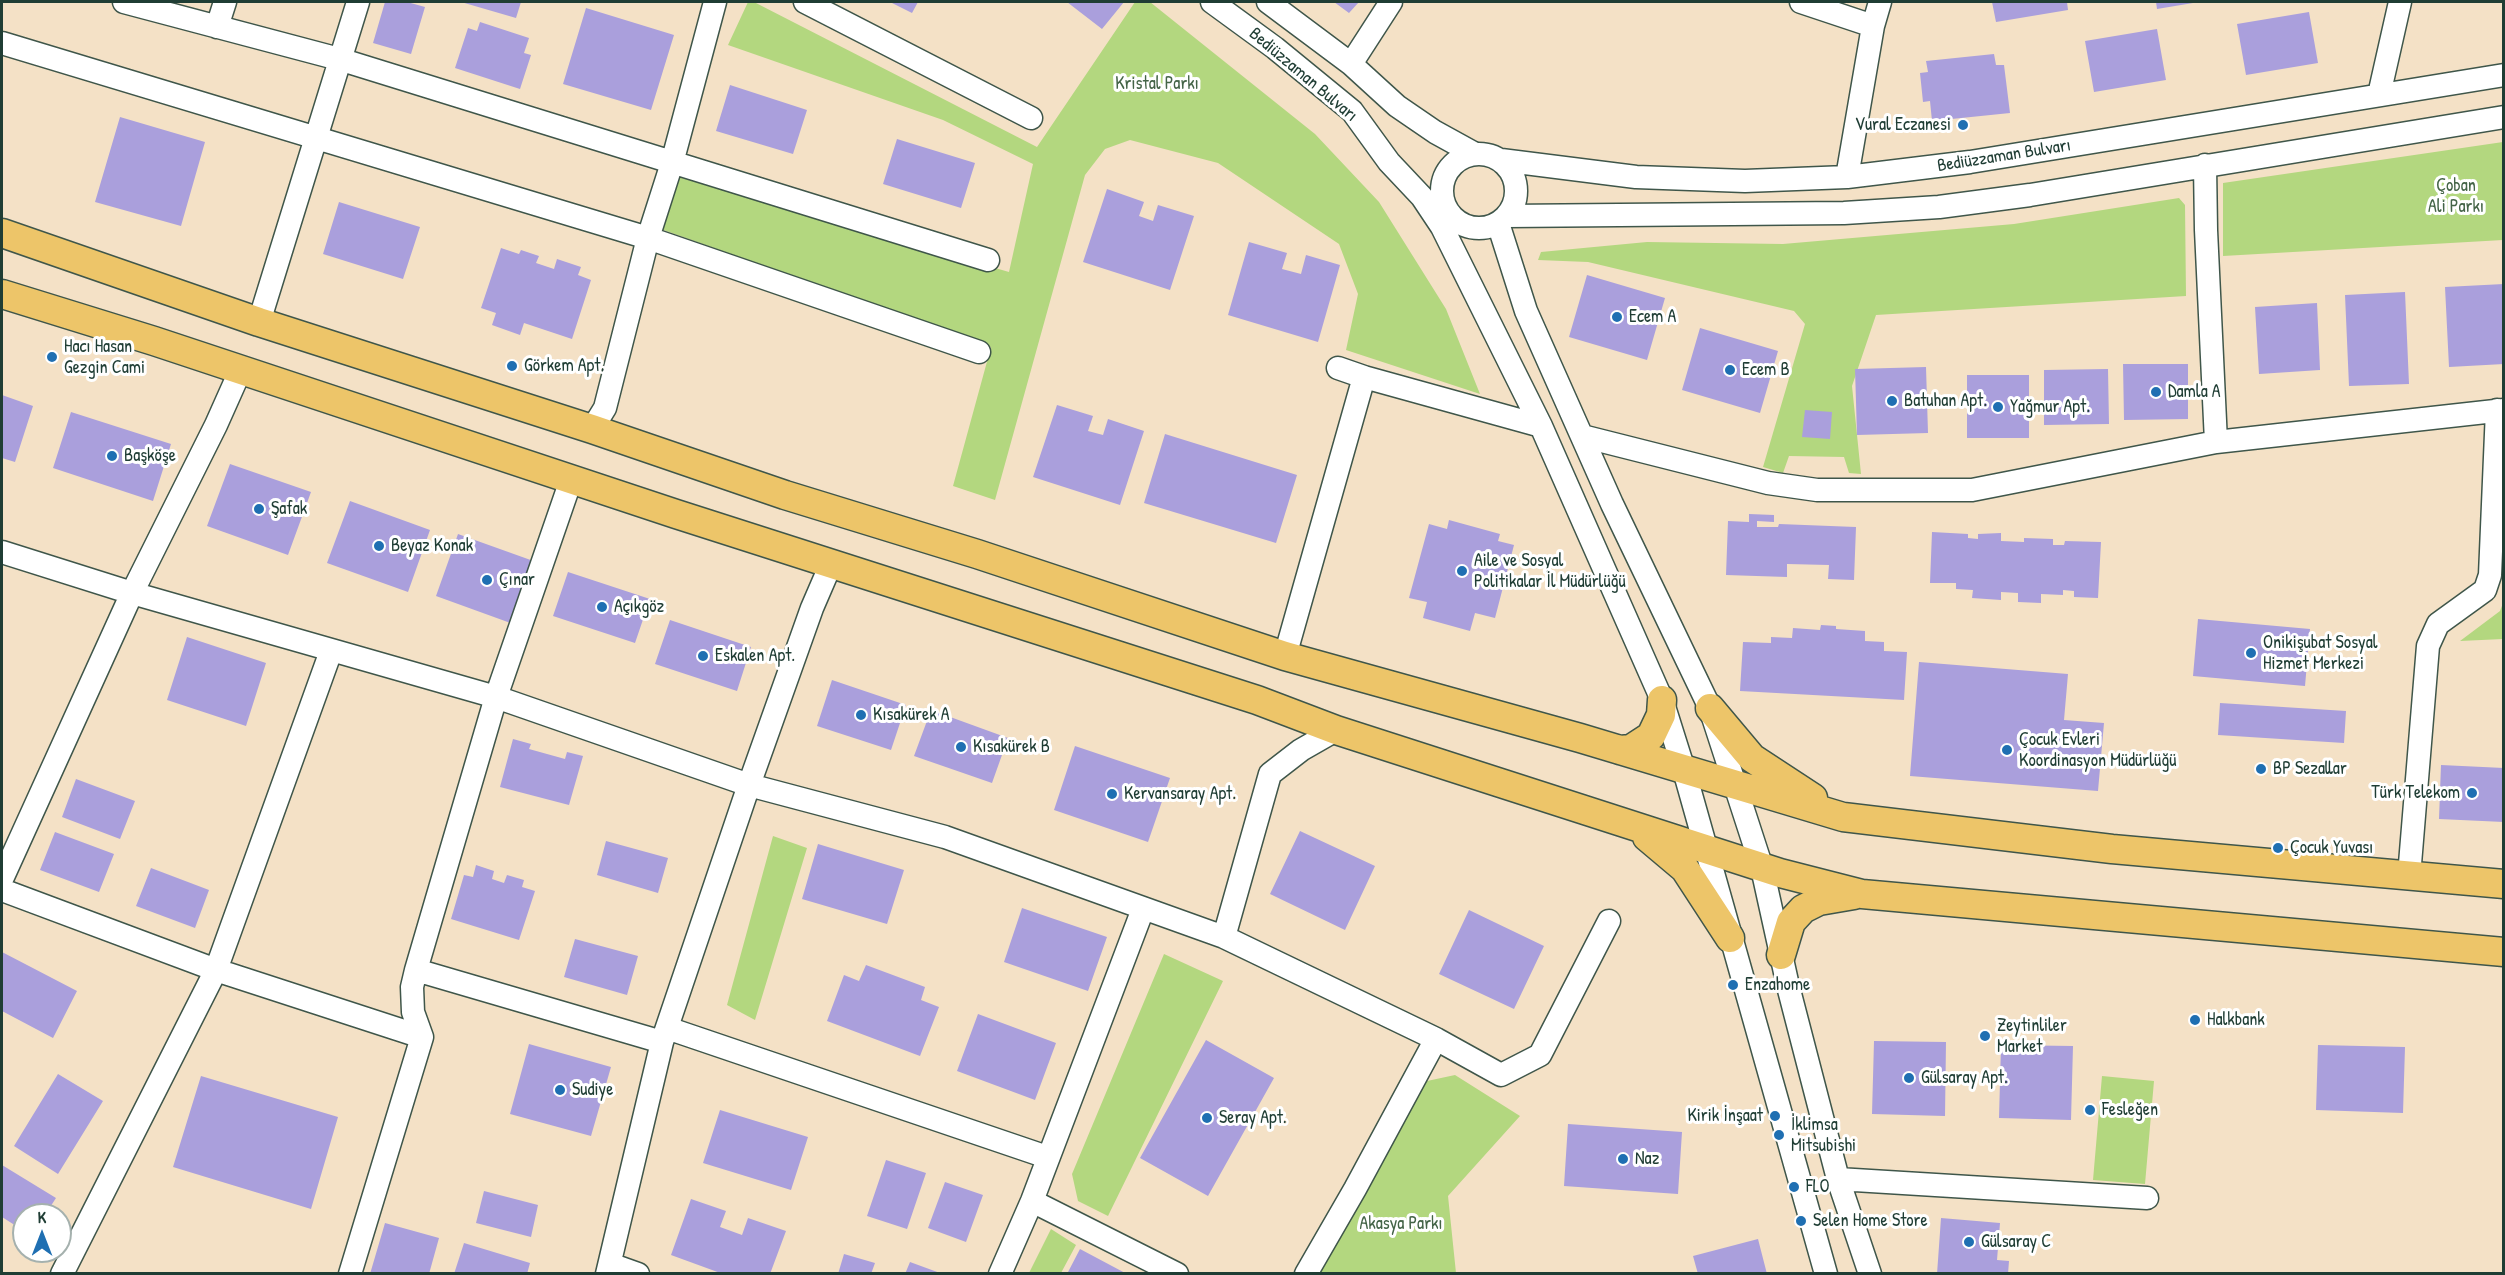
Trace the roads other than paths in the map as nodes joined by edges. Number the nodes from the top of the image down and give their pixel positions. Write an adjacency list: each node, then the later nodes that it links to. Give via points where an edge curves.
1 (124, 2): 13 (street)
2 (225, 2): 13 (street)
3 (358, 2): 15 (street)
4 (716, 2): 24 (street)
5 (805, 2): 20 (street)
6 (1212, 2): 27 (street, Bediüzzaman Bulvarı, via 1352,111 1389,162)
7 (1268, 2): 16 (street, Bediüzzaman Bulvarı)
8 (1391, 2): 16 (street)
9 (1801, 2): 12 (street)
10 (1880, 2): 12 (street)
11 (2400, 2): 18 (street)
12 (1873, 26): 26 (street)
13 (217, 27): 15 (street)
14 (2, 43): 21 (street)
15 (339, 59): 21 (street); 24 (street)
16 (1351, 64): 22 (street, Bediüzzaman Bulvarı, via 1397,106)
17 (2504, 75): 18 (street, Bediüzzaman Bulvarı)
18 (2379, 95): 26 (street, Bediüzzaman Bulvarı, via 1970,162)
19 (2504, 117): 25 (street)
20 (1031, 118)
21 (315, 139): 31 (street); 34 (street)
22 (1474, 154): 23 (street); 28 (street, via 1464,157 1447,172 1442,193)
23 (1500, 160): 26 (street, Bediüzzaman Bulvarı, via 1635,177 1745,181); 29 (street, via 1516,182 1515,200)
24 (672, 162): 31 (street); 32 (street)
25 (2205, 165): 29 (street, via 1939,207 1844,213); 43 (street)
26 (1847, 177)
27 (1422, 197): 28 (street); 40 (street, Bediüzzaman Bulvarı, via 1450,243)
28 (1450, 214): 29 (street, via 1467,226 1478,228)
29 (1503, 219): 42 (street, via 1526,311)
30 (2, 233): 34 (main road)
31 (648, 238): 35 (street); 41 (street, via 605,408)
32 (988, 260)
33 (2, 294): 37 (main road)
34 (259, 321): 41 (main road)
35 (979, 352)
36 (1338, 368): 38 (street)
37 (240, 369): 44 (main road); 47 (street)
38 (1364, 376): 40 (street); 49 (street)
39 (2500, 410): 43 (street); 62 (street, via 2490,575 2485,590 2438,624 2427,646)
40 (1541, 426): 51 (street, Bediüzzaman Bulvarı)
41 (592, 429): 49 (main road)
42 (1582, 436): 43 (street, via 1768,483 1817,490 1972,490); 52 (street)
43 (2216, 442)
44 (571, 480): 46 (main road); 50 (street)
45 (2, 552): 47 (street)
46 (831, 564): 53 (main road, via 1257,700); 56 (street)
47 (132, 593): 48 (street); 63 (street)
48 (331, 651): 50 (street); 73 (street)
49 (1285, 656): 54 (main road)
50 (496, 697): 56 (street); 74 (street)
51 (1662, 700): 54 (main road, via 1661,715 1651,736 1631,749); 55 (street, Bediüzzaman Bulvarı)
52 (1710, 708): 57 (street); 59 (main road, via 1762,767 1824,804)
53 (1336, 730): 58 (main road); 69 (street, via 1270,774)
54 (1620, 750): 55 (main road)
55 (1684, 770): 57 (main road); 60 (street, Bediüzzaman Bulvarı)
56 (749, 785): 67 (street, via 945,837); 75 (street)
57 (1734, 785): 59 (main road); 61 (street)
58 (1611, 819): 60 (main road); 70 (main road, via 1656,843 1685,869)
59 (1865, 820): 62 (main road, via 2123,850)
60 (1706, 850): 61 (main road); 70 (street, Bediüzzaman Bulvarı)
61 (1762, 868): 66 (main road); 72 (street)
62 (2409, 876): 64 (main road)
63 (2, 879)
64 (2504, 884)
65 (2, 890): 73 (street)
66 (1862, 894): 71 (main road); 72 (main road, via 1819,901 1803,909 1791,922)
67 (1143, 909): 69 (street); 78 (street)
68 (1609, 921): 77 (street, via 1540,1055 1501,1076)
69 (1224, 937): 77 (street)
70 (1730, 938): 89 (street, Bediüzzaman Bulvarı)
71 (2504, 952)
72 (1781, 956): 79 (street)
73 (216, 970): 76 (street); 83 (street)
74 (416, 970): 75 (street); 76 (street, via 413,1012)
75 (665, 1035): 78 (street); 82 (street)
76 (422, 1037): 84 (street)
77 (1436, 1039): 88 (street)
78 (1047, 1157): 81 (street)
79 (1838, 1179): 80 (street); 90 (street)
80 (2147, 1198)
81 (1032, 1201): 86 (street); 87 (street)
82 (609, 1269): 85 (street)
83 (62, 1274)
84 (350, 1274)
85 (638, 1274)
86 (1000, 1274)
87 (1177, 1274)
88 (1306, 1274)
89 (1826, 1274)
90 (1870, 1274)

